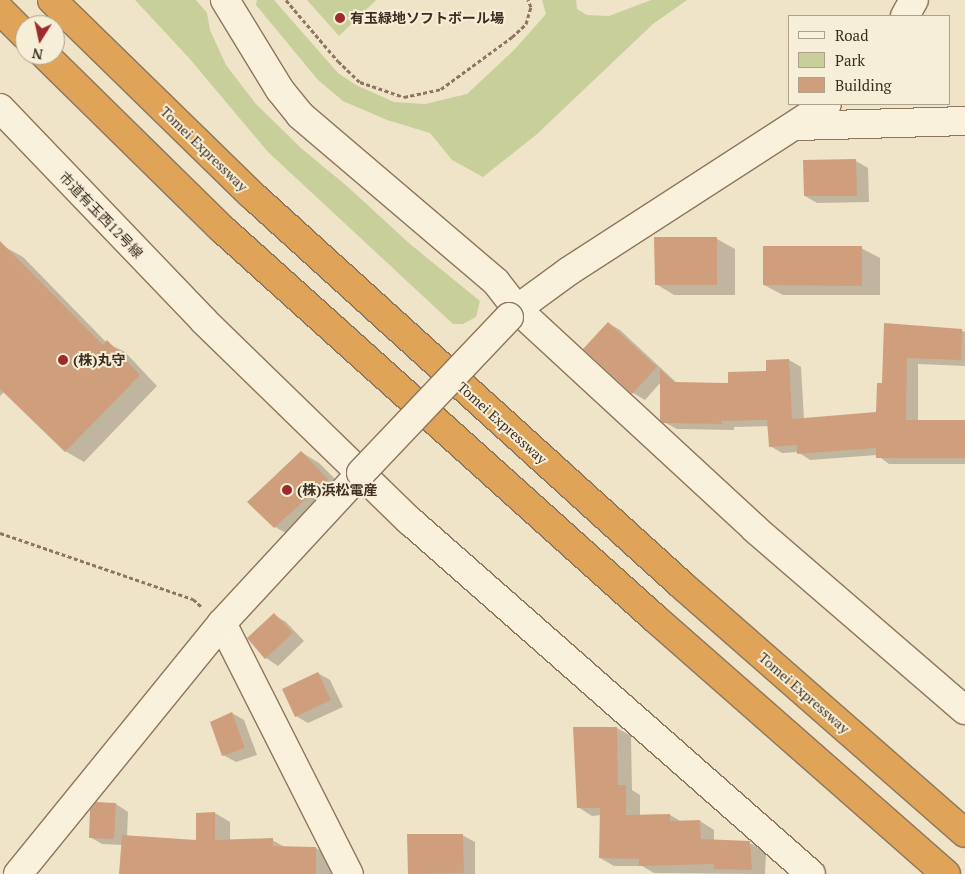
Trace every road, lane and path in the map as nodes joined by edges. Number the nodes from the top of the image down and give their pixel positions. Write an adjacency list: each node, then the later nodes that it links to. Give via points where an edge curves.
1 (52, 0): 19 (highway, Tomei Expressway, via 274,215 684,587)
2 (226, 0): 14 (street, via 280,90 300,115 496,282)
3 (286, 0): 4 (path, via 360,82 404,97 441,89 512,37 526,24 531,7)
4 (528, 0)
5 (914, 0): 7 (street)
6 (0, 10): 8 (highway)
7 (906, 15)
8 (15, 25)
9 (55, 65): 23 (highway, via 228,235)
10 (826, 105): 13 (street)
11 (0, 108): 15 (street, 市道有玉西12号線, via 204,320)
12 (965, 121): 13 (street)
13 (797, 126): 14 (street, via 577,266)
14 (513, 313): 15 (street, bridge); 18 (street, via 755,529)
15 (361, 473): 17 (street); 22 (street, 市道有玉西12号線, via 410,521)
16 (0, 533): 17 (path, via 192,600)
17 (222, 623): 20 (street); 21 (street)
18 (965, 710)
19 (965, 833)
20 (18, 874)
21 (350, 874)
22 (812, 874)
23 (946, 874)

